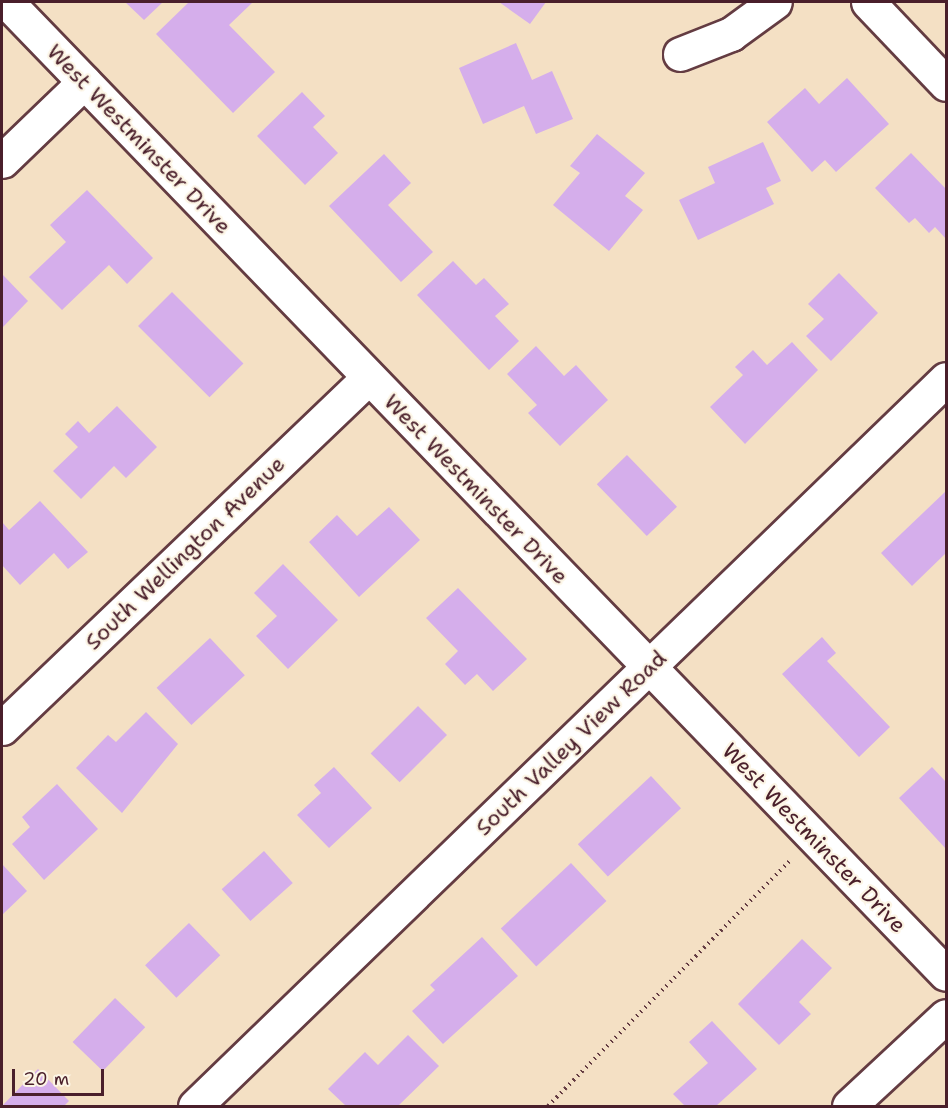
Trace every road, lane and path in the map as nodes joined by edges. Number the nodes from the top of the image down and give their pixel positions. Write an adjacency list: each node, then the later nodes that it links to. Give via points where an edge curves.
1 (7, 2): 5 (street, West Westminster Drive)
2 (775, 2): 4 (street, via 731,34)
3 (868, 2): 6 (street)
4 (680, 54)
5 (84, 81): 7 (street); 8 (street, West Westminster Drive)
6 (946, 84)
7 (2, 161)
8 (368, 378): 10 (street, West Westminster Drive); 11 (street, South Wellington Avenue)
9 (946, 379): 10 (street, South Valley View Road)
10 (649, 668): 12 (street, West Westminster Drive); 15 (street, South Valley View Road)
11 (2, 728)
12 (814, 837): 13 (street, West Westminster Drive); 16 (path)
13 (946, 974)
14 (946, 1016): 17 (street)
15 (195, 1107)
16 (548, 1107)
17 (849, 1107)

